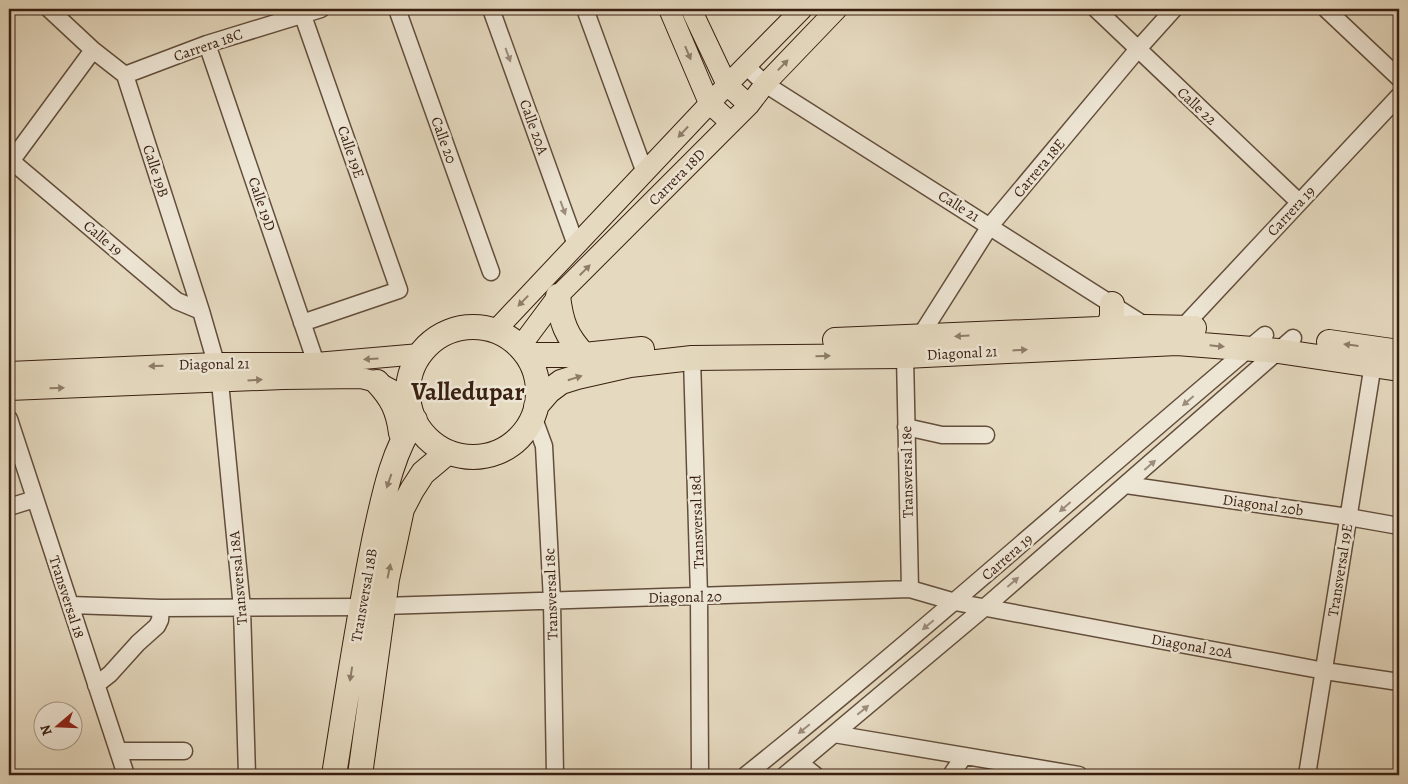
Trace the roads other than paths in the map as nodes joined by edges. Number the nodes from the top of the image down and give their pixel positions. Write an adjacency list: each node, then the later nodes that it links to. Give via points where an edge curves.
1 (49, 9): 15 (street)
2 (321, 9): 13 (street, Carrera 18C)
3 (397, 9): 31 (street, Calle 20)
4 (492, 9): 30 (street, Calle 20A, one-way to 30)
5 (585, 9): 27 (street)
6 (669, 9): 23 (main road, one-way to 23)
7 (692, 9): 21 (main road)
8 (802, 9): 17 (main road, Carrera 18D)
9 (837, 9): 20 (main road, Carrera 18D, one-way to 9)
10 (1096, 9): 16 (street, Calle 22)
11 (1174, 9): 16 (street, Carrera 18E)
12 (1326, 9): 19 (street)
13 (302, 13): 14 (street, Carrera 18C); 35 (street, Calle 19E, via 399,290)
14 (207, 44): 18 (street, Carrera 18C); 35 (street, Calle 19D)
15 (93, 50): 18 (street); 26 (street)
16 (1138, 50): 28 (street, Calle 22); 29 (street, Carrera 18E)
17 (745, 66): 20 (street, Calle 21); 21 (main road, Carrera 18D)
18 (125, 75): 34 (street, Calle 19B)
19 (1399, 78)
20 (765, 84): 24 (main road, Carrera 18D); 29 (street, Calle 21)
21 (727, 85): 23 (main road, Carrera 18D); 24 (main road)
22 (1399, 96): 28 (street, Carrera 19)
23 (710, 103): 25 (main road); 27 (main road, Carrera 18D, one-way to 27)
24 (749, 106): 25 (main road, Carrera 18D)
25 (731, 123): 32 (main road, Carrera 18D, one-way to 25)
26 (10, 161): 34 (street, Calle 19, via 177,301)
27 (645, 173): 30 (main road, Carrera 18D)
28 (1299, 202): 39 (street, Carrera 19)
29 (990, 226): 33 (street, Calle 21); 41 (street, Carrera 18E)
30 (576, 246): 38 (main road, Carrera 18D, one-way to 38)
31 (491, 272)
32 (558, 296): 42 (main road, Carrera 18D); 45 (highway, via 564,328)
33 (1112, 304): 36 (street, Calle 21); 37 (highway)
34 (201, 311): 51 (street, Calle 19B)
35 (302, 323): 47 (street, Calle 19D)
36 (1146, 327): 37 (highway, Diagonal 21); 39 (highway, Diagonal 21)
37 (1107, 328): 41 (highway, Diagonal 21, one-way to 41)
38 (495, 330): 42 (highway, via 509,337); 44 (highway, via 478,327 445,333)
39 (1180, 335): 40 (highway, Diagonal 21); 41 (highway, Diagonal 21, one-way to 39)
40 (1271, 343): 43 (highway, Diagonal 21, one-way to 40); 48 (highway, Diagonal 21); 61 (street, Carrera 19, one-way to 40); 69 (street, Carrera 19, one-way to 69)
41 (912, 347): 45 (highway, Diagonal 21, via 693,344); 46 (highway, Diagonal 21, one-way to 41); 57 (street, Transversal 18e)
42 (523, 351): 45 (highway, Diagonal 21); 54 (highway, via 534,371 538,388)
43 (1399, 352)
44 (420, 354): 47 (main road, Diagonal 21, one-way to 47); 55 (highway, via 409,379)
45 (584, 355)
46 (692, 358): 54 (highway, Diagonal 21, one-way to 46, via 549,391 561,382 630,365); 67 (street, Transversal 18d)
47 (316, 363): 51 (main road, Diagonal 21)
48 (1373, 364): 49 (highway, Diagonal 21); 64 (street, Transversal 19E)
49 (1399, 368)
50 (9, 372): 51 (main road, Diagonal 21, one-way to 50)
51 (218, 373): 52 (main road, Diagonal 21, one-way to 52, via 283,379 361,378); 53 (main road, Diagonal 21, one-way to 51); 73 (street, Transversal 18A)
52 (376, 382): 55 (main road, Diagonal 21, via 396,392); 59 (highway, via 389,395 398,412)
53 (9, 390)
54 (535, 411): 60 (highway, via 525,431 498,452 465,456); 68 (street, Transversal 18c, via 544,446)
55 (412, 413): 59 (highway, Transversal 18B); 60 (highway, via 429,438)
56 (9, 419): 62 (street, Transversal 18)
57 (906, 427): 58 (street, via 942,435); 66 (street, Transversal 18e)
58 (986, 435)
59 (399, 451): 71 (highway, Transversal 18B, one-way to 71, via 384,494 367,574)
60 (448, 452): 71 (highway, Transversal 18B, one-way to 60, via 387,579 402,509 423,473)
61 (1126, 485): 64 (street, Diagonal 20b); 74 (street, Carrera 19, one-way to 61)
62 (35, 499): 63 (street); 70 (street, Transversal 18)
63 (9, 507)
64 (1348, 517): 65 (street, Diagonal 20b); 75 (street, Transversal 19E)
65 (1399, 526)
66 (910, 589): 67 (street, Diagonal 20); 69 (street, Diagonal 20)
67 (699, 596): 68 (street, Diagonal 20); 88 (street, Transversal 18d)
68 (552, 601): 71 (street, Diagonal 20); 87 (street, Transversal 18c)
69 (955, 602): 74 (street, Diagonal 20); 89 (street, Carrera 19, one-way to 89)
70 (70, 605): 72 (street, Diagonal 20); 77 (street, Transversal 18)
71 (372, 607): 73 (street, Diagonal 20); 85 (highway, Transversal 18B, one-way to 85); 86 (highway, Transversal 18B)
72 (161, 608): 73 (street, Diagonal 20); 77 (street, via 157,626)
73 (242, 608): 84 (street, Transversal 18A)
74 (984, 608): 75 (street, Diagonal 20A); 78 (street, Carrera 19, one-way to 74)
75 (1325, 671): 76 (street, Diagonal 20A); 94 (street, Transversal 19E)
76 (1399, 682)
77 (96, 685): 79 (street, Transversal 18)
78 (834, 734): 81 (street); 82 (street, Carrera 19)
79 (118, 751): 80 (street); 83 (street, Transversal 18)
80 (184, 751)
81 (964, 756): 92 (street); 93 (street)
82 (800, 764): 90 (street, Carrera 19); 91 (street)
83 (126, 775)
84 (247, 775)
85 (334, 775)
86 (360, 775)
87 (554, 775)
88 (700, 775)
89 (746, 775)
90 (785, 775)
91 (815, 775)
92 (951, 775)
93 (1079, 775)
94 (1307, 775)

